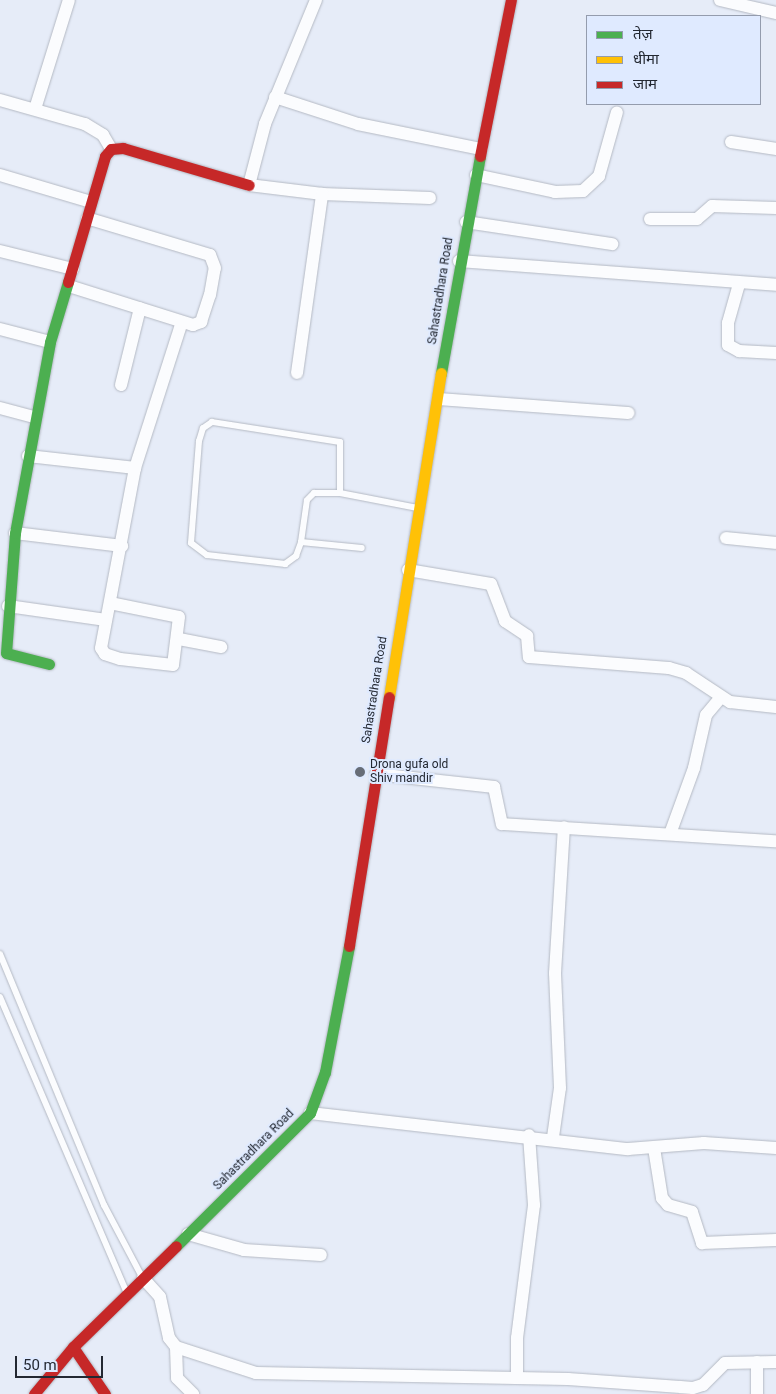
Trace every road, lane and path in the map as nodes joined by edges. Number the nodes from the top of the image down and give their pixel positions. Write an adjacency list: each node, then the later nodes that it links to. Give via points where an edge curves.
1 (68, 0): 8 (street)
2 (316, 0): 6 (street)
3 (511, 0): 12 (main road, Sahastradhara Road)
4 (720, 0): 5 (street)
5 (776, 13)
6 (275, 96): 12 (street, via 358,124); 16 (street)
7 (0, 100): 8 (street)
8 (35, 109): 11 (street, via 85,124 103,135)
9 (617, 112): 14 (street, via 599,176 583,191 555,192)
10 (731, 142): 13 (street)
11 (111, 149): 16 (main road, via 123,148); 19 (main road)
12 (481, 149): 14 (main road, Sahastradhara Road)
13 (776, 149)
14 (476, 175): 23 (main road, Sahastradhara Road)
15 (0, 176): 19 (street)
16 (249, 185): 17 (street)
17 (322, 194): 18 (street); 36 (street)
18 (430, 198)
19 (91, 202): 21 (main road)
20 (776, 208): 22 (street, via 712,206 697,220)
21 (87, 218): 27 (main road); 32 (street, via 212,258 214,277 201,322)
22 (650, 219)
23 (466, 222): 24 (street); 26 (main road, Sahastradhara Road)
24 (612, 244)
25 (0, 252): 27 (street)
26 (459, 261): 28 (street); 38 (main road, Sahastradhara Road)
27 (73, 269): 30 (main road)
28 (739, 284): 29 (street); 35 (street, via 728,323 728,345 739,351)
29 (776, 285)
30 (69, 286): 31 (street); 34 (main road)
31 (140, 308): 32 (street); 37 (street)
32 (182, 322): 43 (street)
33 (0, 329): 34 (street)
34 (50, 342): 41 (main road)
35 (776, 353)
36 (297, 373)
37 (120, 385)
38 (438, 399): 40 (street); 45 (main road, Sahastradhara Road)
39 (0, 408): 41 (street)
40 (628, 413)
41 (34, 417): 42 (main road)
42 (28, 456): 43 (street); 46 (main road)
43 (135, 468): 50 (street)
44 (340, 493): 45 (lane); 48 (lane, via 318,492 308,497); 48 (lane, via 340,442 217,421 203,428 191,538 194,549 207,555 286,564 296,556)
45 (418, 508): 52 (main road, Sahastradhara Road)
46 (16, 533): 50 (street); 54 (main road)
47 (726, 538): 49 (street)
48 (301, 542): 51 (lane)
49 (776, 543)
50 (122, 546): 53 (street)
51 (362, 548)
52 (408, 570): 59 (street, via 491,584 505,621 527,636 529,657 669,668 692,677); 61 (main road, Sahastradhara Road)
53 (110, 603): 55 (street); 56 (street, via 175,614 181,624)
54 (8, 606): 55 (street); 58 (main road, via 6,653)
55 (106, 620): 56 (street, via 102,650 120,659 170,666)
56 (180, 639): 57 (street)
57 (221, 647)
58 (49, 664)
59 (721, 697): 60 (street); 63 (street, via 706,715 694,768)
60 (776, 707)
61 (376, 774): 62 (street, via 494,787 502,824); 67 (main road, Sahastradhara Road, via 335,1033)
62 (564, 827): 63 (street); 69 (street, via 555,964 560,1088)
63 (670, 834): 64 (street)
64 (776, 841)
65 (0, 954): 75 (lane, via 104,1205)
66 (0, 997): 76 (lane)
67 (310, 1113): 68 (street); 72 (main road, Sahastradhara Road)
68 (529, 1135): 69 (street); 81 (street, via 534,1205 517,1338)
69 (553, 1137): 70 (street, via 628,1149)
70 (654, 1148): 71 (street, via 704,1143); 73 (street, via 662,1198 668,1204 692,1212 702,1243)
71 (776, 1148)
72 (188, 1234): 74 (street, via 244,1250); 75 (main road, Sahastradhara Road)
73 (776, 1240)
74 (321, 1255)
75 (143, 1278): 76 (main road, Sahastradhara Road); 78 (street, via 160,1297 169,1338)
76 (128, 1294): 77 (main road, Sahastradhara Road)
77 (72, 1347): 83 (main road, Sahastradhara Road); 84 (main road)
78 (176, 1347): 81 (street, via 222,1365 288,1376 358,1373); 85 (street, via 177,1378)
79 (757, 1362): 80 (street); 82 (street, via 725,1363 699,1387); 86 (street)
80 (776, 1362)
81 (517, 1378): 82 (street)
82 (647, 1389)
83 (34, 1394)
84 (105, 1394)
85 (193, 1394)
86 (757, 1394)

